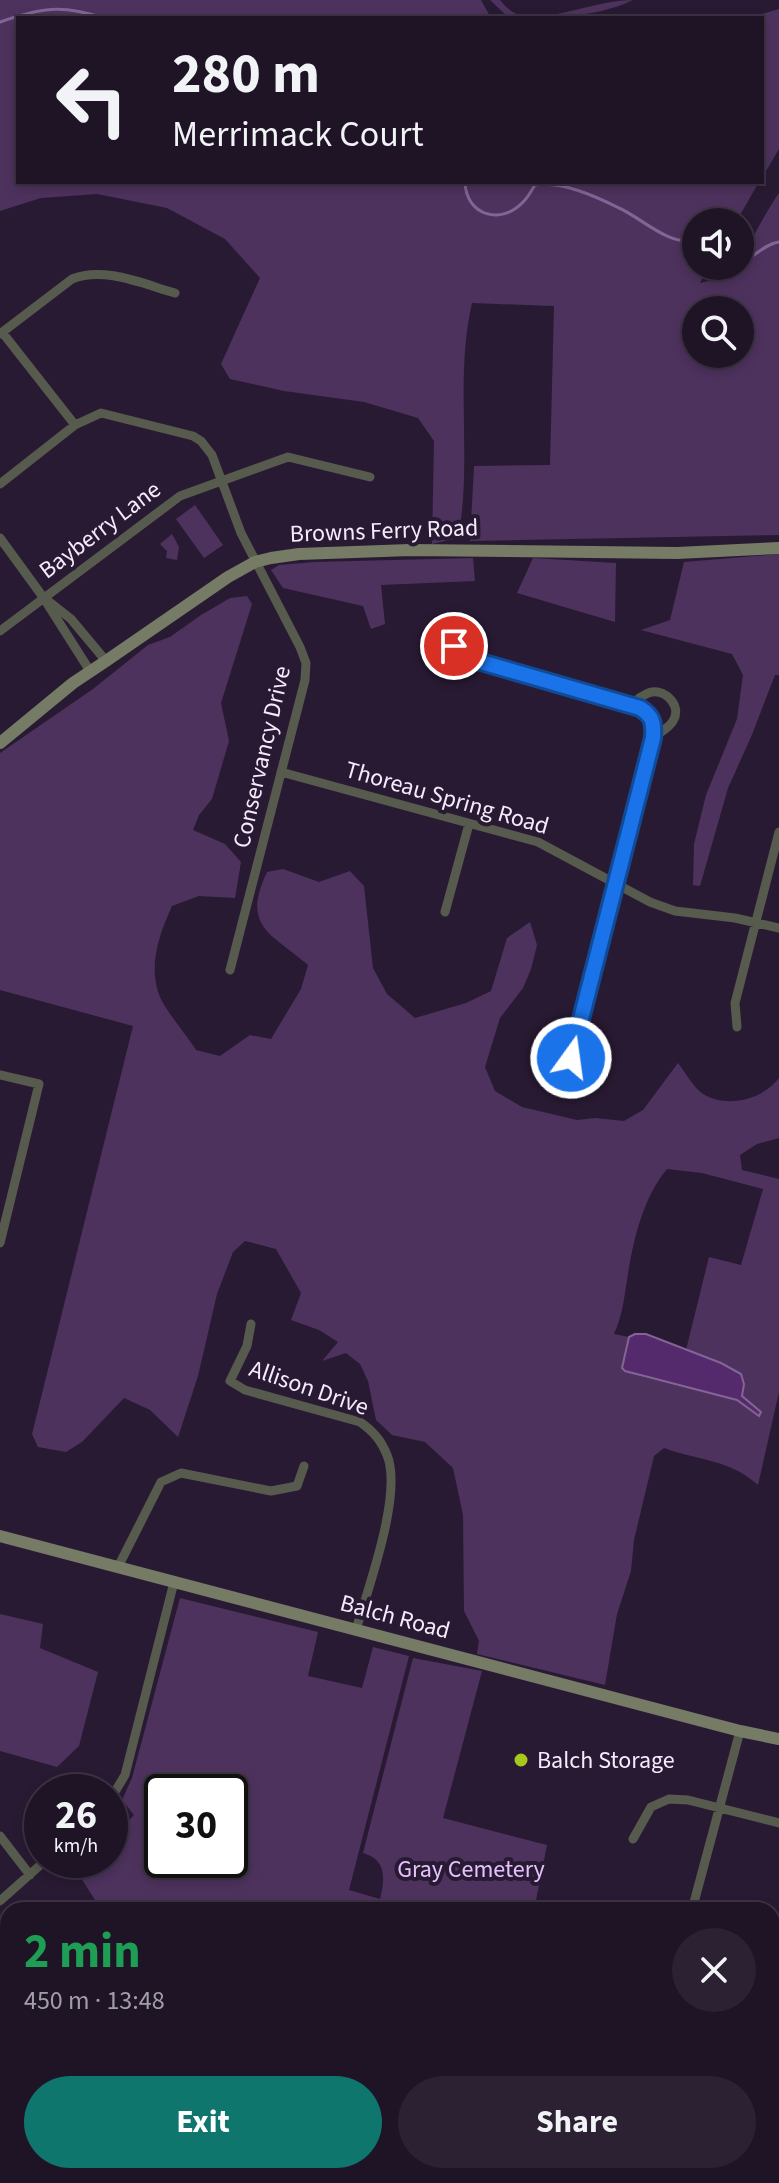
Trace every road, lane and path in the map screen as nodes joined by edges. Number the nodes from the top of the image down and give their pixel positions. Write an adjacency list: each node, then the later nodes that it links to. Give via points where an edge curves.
1 (175, 293): 2 (street, via 86,273)
2 (1, 333): 3 (street)
3 (75, 425): 5 (street, Conservancy Drive, via 108,413 193,436 207,447); 6 (street)
4 (370, 477): 5 (street, Bayberry Lane, via 288,457)
5 (221, 481): 9 (street, Conservancy Drive); 10 (street, Bayberry Lane, via 180,496)
6 (0, 484)
7 (0, 538): 10 (street)
8 (779, 548): 9 (street, Browns Ferry Road, via 677,553 410,550 299,554)
9 (255, 562): 13 (street, Browns Ferry Road); 18 (street, Conservancy Drive, via 306,663)
10 (43, 597): 11 (street, Bayberry Lane); 13 (street, via 71,619); 14 (street)
11 (0, 631)
12 (454, 646): 15 (street, via 474,660)
13 (106, 661): 14 (street, Browns Ferry Road)
14 (90, 671): 17 (street, Browns Ferry Road)
15 (630, 705): 16 (street, via 649,714); 16 (street, via 651,692 671,700 672,722)
16 (653, 738): 21 (street)
17 (0, 743)
18 (281, 772): 19 (street, Thoreau Spring Road); 25 (street, Conservancy Drive)
19 (469, 824): 21 (street, Thoreau Spring Road, via 546,845); 22 (street)
20 (779, 832): 23 (street)
21 (615, 885): 23 (street, Thoreau Spring Road, via 675,911); 27 (street)
22 (445, 912)
23 (756, 922): 24 (street, Thoreau Spring Road); 26 (street, via 735,1003)
24 (779, 928)
25 (230, 970)
26 (737, 1027)
27 (571, 1058)
28 (0, 1075): 29 (street, via 39,1084)
29 (0, 1243)
30 (251, 1324): 35 (street, Allison Drive, via 230,1381 245,1390 360,1422 375,1433 388,1457 390,1500)
31 (304, 1466): 33 (street, via 297,1486 271,1491 181,1473 167,1477)
32 (0, 1536): 33 (street, Balch Road)
33 (118, 1567): 34 (street, Balch Road)
34 (174, 1582): 35 (street, Balch Road); 38 (street)
35 (356, 1630): 36 (street, Balch Road)
36 (740, 1731): 37 (street, Balch Road); 39 (street)
37 (779, 1739)
38 (125, 1774)
39 (719, 1809): 40 (street); 42 (street, via 669,1799 651,1807); 46 (street)
40 (779, 1823)
41 (0, 1836): 43 (street)
42 (633, 1839)
43 (24, 1867)
44 (27, 1878): 45 (street)
45 (0, 1901)
46 (694, 1902)

